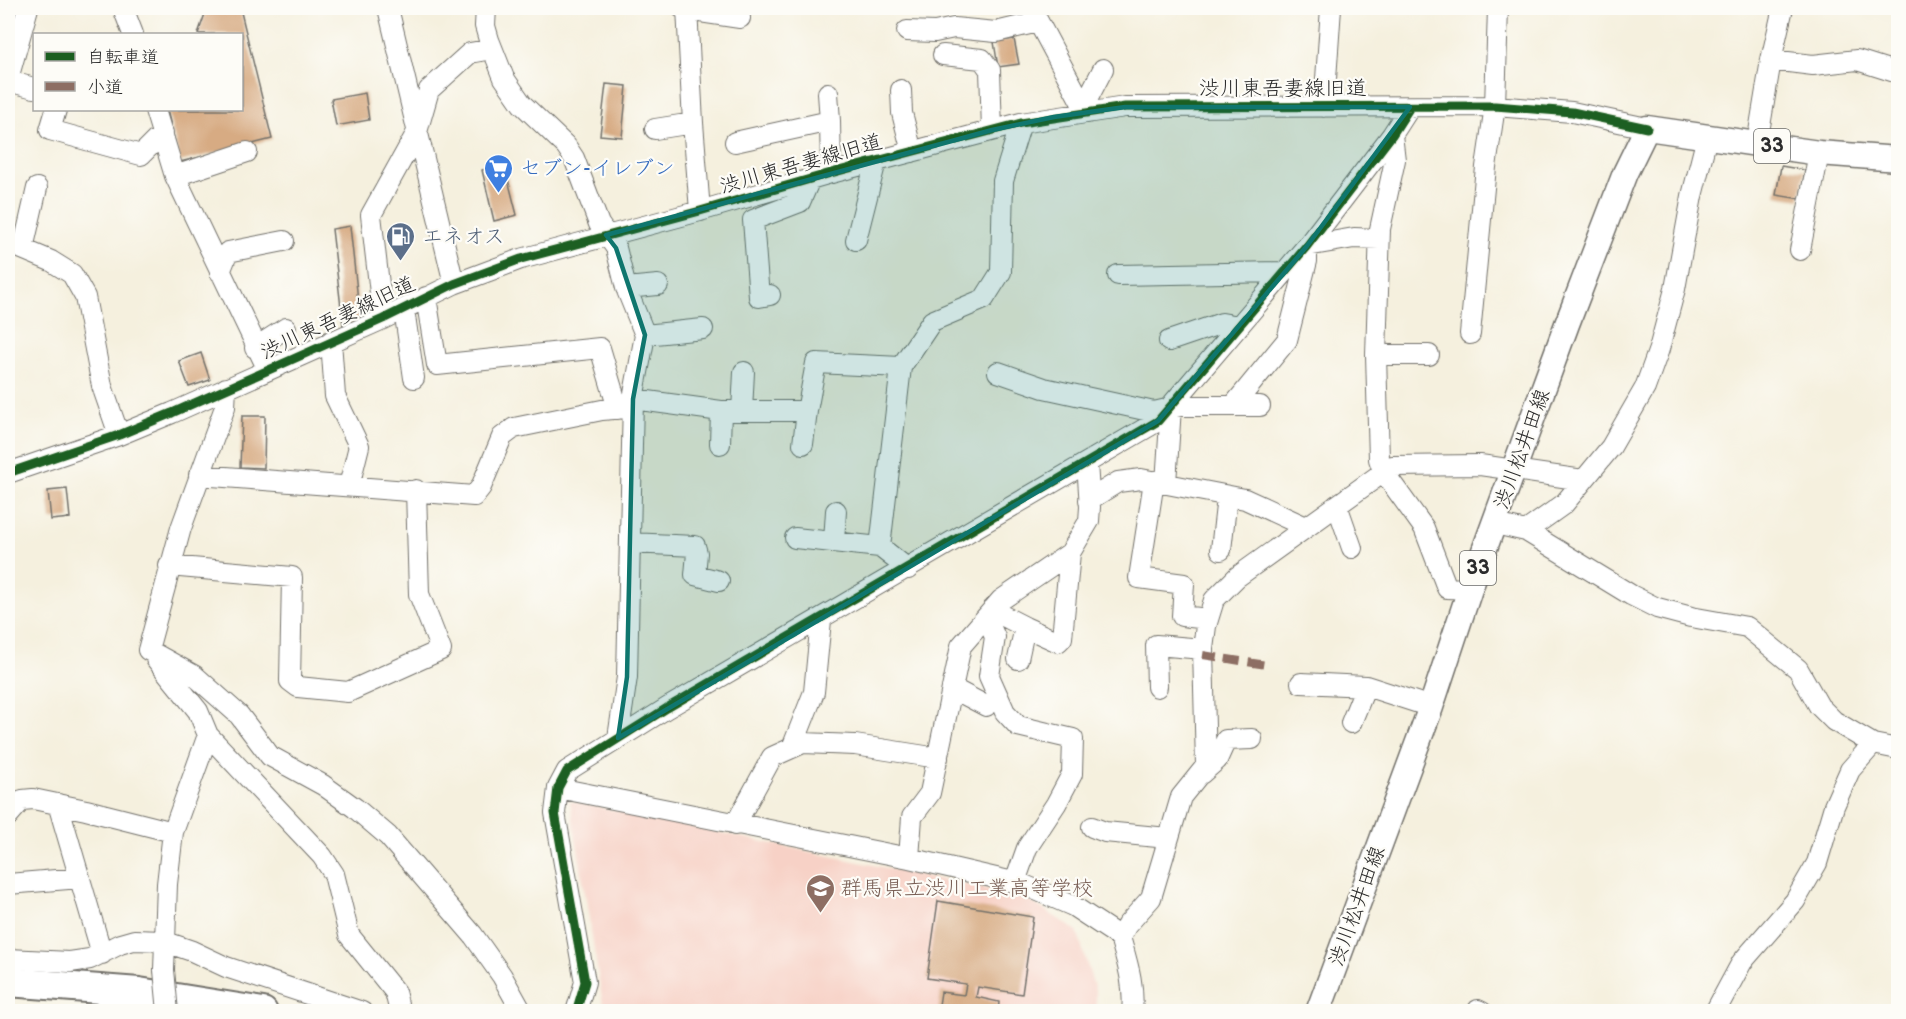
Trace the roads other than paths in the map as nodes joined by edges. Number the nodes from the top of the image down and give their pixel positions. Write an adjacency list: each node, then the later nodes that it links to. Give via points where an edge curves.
1 (28, 8): 18 (street)
2 (123, 8): 12 (street)
3 (387, 8): 34 (street)
4 (486, 8): 13 (street)
5 (685, 8): 6 (street, via 740,18); 29 (street)
6 (739, 8)
7 (1331, 8): 23 (street)
8 (1498, 8): 22 (street)
9 (1784, 8): 15 (street)
10 (1035, 15): 11 (street, via 996,32 954,28); 27 (street)
11 (907, 31)
12 (133, 33)
13 (492, 49): 34 (street, via 470,53 429,90); 50 (street, via 514,93 574,158)
14 (944, 55): 33 (street, via 982,59 990,70)
15 (1771, 60): 17 (street, via 1813,66 1857,60); 39 (street)
16 (1103, 69): 27 (street, via 1087,100)
17 (1899, 73)
18 (8, 80): 19 (street)
19 (33, 88)
20 (901, 90): 41 (street, via 902,114)
21 (828, 93): 28 (street)
22 (1495, 106): 24 (street, 渋川東吾妻線旧道); 31 (street, 渋川東吾妻線旧道, via 1572,112); 70 (street)
23 (1324, 107): 24 (street, 渋川東吾妻線旧道); 27 (street, 渋川東吾妻線旧道, via 1136,106)
24 (1410, 107): 36 (street)
25 (56, 111): 35 (street, via 50,130 141,155)
26 (155, 111): 35 (street)
27 (1087, 113): 30 (street, 渋川東吾妻線旧道)
28 (830, 121): 38 (street); 45 (street)
29 (693, 123): 32 (street); 49 (street)
30 (1021, 123): 33 (street, 渋川東吾妻線旧道); 77 (street, via 1003,181 1001,272 984,298 932,321)
31 (1647, 128): 37 (main road, 33); 94 (main road, 渋川松井田線 / 33, via 1625,173)
32 (655, 129)
33 (992, 130): 41 (street, 渋川東吾妻線旧道)
34 (417, 132): 60 (street); 66 (street, via 371,214)
35 (162, 133): 46 (street)
36 (1392, 135): 51 (street, via 1395,160); 55 (street)
37 (1707, 137): 39 (main road, 33); 98 (street, via 1675,289 1652,368 1611,447)
38 (735, 142)
39 (1757, 144): 42 (main road, 33)
40 (247, 152): 46 (street)
41 (912, 152): 44 (street, 渋川東吾妻線旧道)
42 (1819, 153): 43 (main road, 33); 56 (street)
43 (1899, 159)
44 (876, 161): 45 (street, 渋川東吾妻線旧道); 52 (street)
45 (831, 173): 47 (street, 渋川東吾妻線旧道)
46 (175, 176): 57 (street)
47 (810, 179): 49 (street, 渋川東吾妻線旧道); 63 (street, via 800,202 753,220 759,297)
48 (37, 188): 54 (street)
49 (700, 211): 50 (street, 渋川東吾妻線旧道)
50 (606, 235): 60 (street, 渋川東吾妻線旧道, via 521,259); 62 (street, via 616,248)
51 (1379, 239): 55 (street, via 1354,238); 75 (street)
52 (856, 240)
53 (284, 241): 57 (street, via 228,252)
54 (15, 246): 90 (street, via 72,274 85,297 102,386)
55 (1307, 246): 58 (street); 84 (street, via 1307,261 1287,340)
56 (1800, 250)
57 (220, 272): 74 (street)
58 (1285, 272): 59 (street); 67 (street)
59 (1118, 275)
60 (454, 284): 64 (street, 渋川東吾妻線旧道)
61 (658, 285): 62 (street)
62 (627, 288): 71 (street)
63 (770, 295)
64 (426, 297): 65 (street, 渋川東吾妻線旧道); 83 (street, via 437,365 600,348)
65 (404, 309): 66 (street, 渋川東吾妻線旧道); 81 (street)
66 (383, 319): 73 (street, 渋川東吾妻線旧道)
67 (1239, 327): 72 (street, via 1222,323); 86 (street)
68 (286, 328): 74 (street)
69 (703, 329): 71 (street)
70 (1470, 334)
71 (645, 335): 83 (street)
72 (1169, 340)
73 (332, 341): 78 (street, 渋川東吾妻線旧道); 100 (street, via 335,396 359,446)
74 (255, 348): 78 (street)
75 (1376, 355): 76 (street); 95 (street, via 1379,459)
76 (1430, 355)
77 (901, 367): 89 (street, via 816,363); 112 (street)
78 (268, 370): 82 (street, 渋川東吾妻線旧道)
79 (744, 372): 88 (street)
80 (998, 372): 86 (street, via 1044,388 1154,412)
81 (414, 378)
82 (226, 388): 90 (street, 渋川東吾妻線旧道); 97 (street, via 225,407)
83 (626, 404): 87 (street); 101 (street, via 514,428 502,437 474,495); 111 (street)
84 (1233, 406): 85 (street); 86 (street)
85 (1260, 406)
86 (1171, 407): 93 (street, via 1158,421); 99 (street)
87 (721, 411): 88 (street); 91 (street)
88 (742, 411): 89 (street)
89 (807, 411): 92 (street)
90 (119, 435): 96 (street, 渋川東吾妻線旧道)
91 (720, 444)
92 (803, 444)
93 (1087, 463): 103 (street); 117 (street)
94 (1514, 470): 95 (street, via 1480,465 1392,466); 98 (street); 106 (main road, 渋川松井田線 / 33)
95 (1383, 471): 104 (street); 119 (street, via 1424,528 1447,588)
96 (8, 473)
97 (200, 475): 100 (street); 116 (street)
98 (1583, 480): 108 (street, via 1564,504)
99 (1160, 482): 102 (street); 103 (street, via 1118,482); 121 (street, via 1139,578 1184,584 1182,616)
100 (349, 486): 101 (street)
101 (416, 490): 116 (street, via 419,594 441,650 348,692 298,687 290,681 292,577)
102 (1227, 497): 107 (street, via 1245,499); 114 (street)
103 (1089, 500): 115 (street, via 1089,521)
104 (1336, 505): 107 (street); 113 (street)
105 (836, 511): 110 (street)
106 (1495, 525): 108 (street); 119 (main road, 渋川松井田線 / 33)
107 (1306, 527): 121 (street, via 1237,577 1214,600)
108 (1526, 531): 137 (street, via 1657,608 1748,627 1798,669 1819,706 1834,721)
109 (795, 538): 110 (street)
110 (834, 541): 112 (street)
111 (630, 543): 118 (street, via 695,546 694,575); 135 (street, via 627,677)
112 (880, 547): 117 (street)
113 (1352, 548)
114 (1221, 550)
115 (1070, 553): 120 (street, via 1001,600); 123 (street, via 1062,638 1058,642)
116 (170, 566): 125 (street)
117 (908, 569): 122 (street)
118 (719, 581)
119 (1470, 590): 132 (main road, 渋川松井田線 / 33)
120 (989, 613): 123 (street); 130 (street, via 961,646); 151 (street, via 995,637 989,676 1005,712 1018,726 1073,739 1072,774 1027,848)
121 (1208, 619): 124 (street)
122 (821, 620): 135 (street); 138 (street, via 814,692)
123 (1025, 627): 126 (street)
124 (1203, 649): 129 (street, via 1156,645); 141 (street, via 1206,766)
125 (148, 650): 134 (street, via 198,711); 164 (street, via 195,676 239,715 270,756 323,785 388,836 473,935)
126 (1018, 659)
127 (1301, 683): 128 (street)
128 (1366, 686): 132 (street); 133 (street)
129 (1157, 687)
130 (952, 688): 131 (street); 140 (street)
131 (986, 706)
132 (1431, 707): 167 (main road, 渋川松井田線 / 33)
133 (1351, 723)
134 (208, 735): 147 (street); 163 (street, via 322,856 334,874 349,935 395,992)
135 (618, 738): 142 (street, via 567,771)
136 (1252, 739): 141 (street, via 1226,740 1217,760)
137 (1873, 744): 139 (street); 168 (street, via 1850,770 1834,806 1817,863 1795,901 1742,962)
138 (792, 748): 140 (street, via 803,743 855,745); 145 (street, via 772,757)
139 (1899, 748)
140 (938, 758): 149 (street, via 930,793 912,817)
141 (1195, 780): 148 (street, via 1182,797)
142 (558, 788): 145 (street); 165 (street, via 555,813 585,982)
143 (57, 804): 144 (street, via 22,800); 147 (street); 150 (street)
144 (8, 816)
145 (735, 825): 149 (street)
146 (1092, 827): 148 (street)
147 (173, 832): 154 (street)
148 (1168, 838): 153 (street, via 1151,898)
149 (909, 858): 151 (street)
150 (80, 878): 152 (street); 155 (street)
151 (1015, 882): 153 (street, via 1073,906)
152 (8, 884)
153 (1120, 937): 166 (street, via 1131,979)
154 (164, 941): 155 (street, via 134,940); 160 (street, bridge); 162 (street, via 237,971)
155 (102, 954): 156 (street, via 70,962)
156 (8, 959)
157 (8, 982): 161 (highway, via 139,993)
158 (8, 1000): 159 (highway)
159 (137, 1011)
160 (168, 1011)
161 (263, 1011)
162 (362, 1011)
163 (400, 1011)
164 (522, 1011)
165 (576, 1011)
166 (1132, 1011)
167 (1318, 1011)
168 (1715, 1011)

